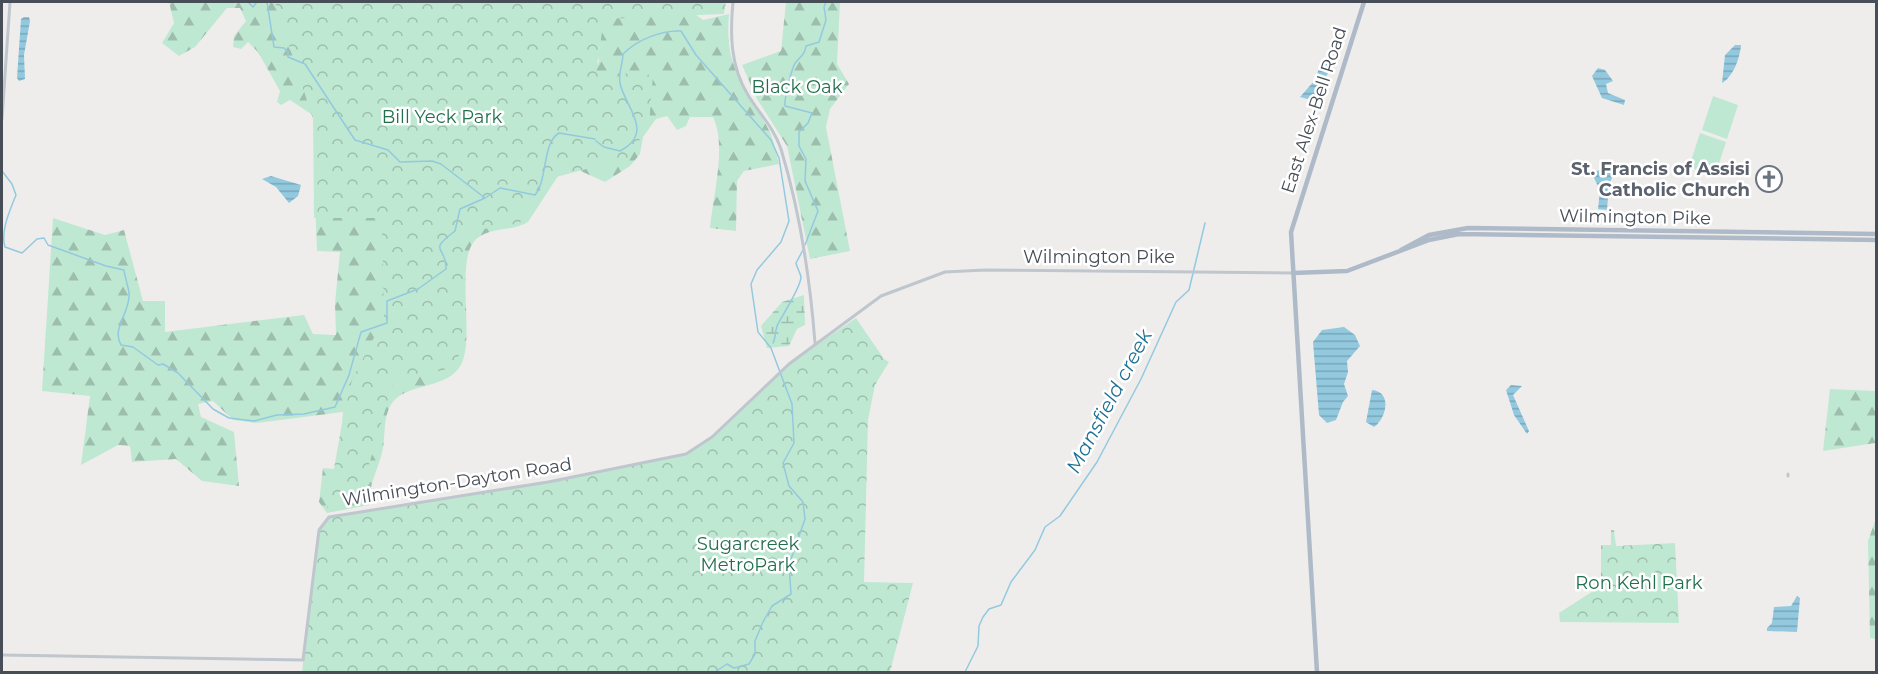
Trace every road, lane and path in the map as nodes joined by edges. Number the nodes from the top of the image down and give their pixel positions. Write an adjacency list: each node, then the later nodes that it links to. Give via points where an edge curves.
1 (10, 2): 4 (street)
2 (733, 2): 9 (street, via 731,47 745,90 779,144 801,235)
3 (1364, 2): 8 (main road, East Alex-Bell Road, via 1292,227)
4 (2, 119)
5 (1876, 234): 7 (main road, Wilmington Pike, via 1496,228 1447,230 1408,244)
6 (1876, 240): 7 (main road, Wilmington Pike, via 1468,233 1443,236)
7 (1399, 252): 8 (main road, Wilmington Pike, via 1347,271)
8 (1293, 273): 9 (street, Wilmington Pike, via 945,272 881,296); 11 (main road, East Alex-Bell Road)
9 (815, 344): 10 (street, Wilmington-Dayton Road, via 779,372 712,437 681,456 329,516 319,530 303,660)
10 (2, 655)
11 (1317, 672)

